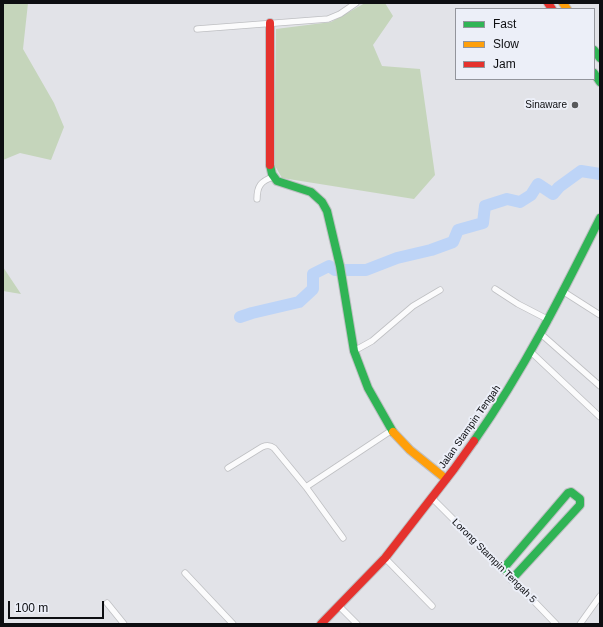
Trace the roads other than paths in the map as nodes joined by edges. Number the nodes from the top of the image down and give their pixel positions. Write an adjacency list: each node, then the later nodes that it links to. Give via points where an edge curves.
1 (356, 3): 2 (street, via 328,19)
2 (270, 23): 3 (street); 4 (main road)
3 (197, 29)
4 (272, 177): 5 (street, via 258,187); 13 (main road, via 311,192 327,210 340,266)
5 (258, 199)
6 (600, 218): 9 (main road, Jalan Stampin Tengah)
7 (440, 290): 13 (street, via 413,306 372,341)
8 (495, 290): 11 (street)
9 (564, 292): 10 (street); 11 (main road, Jalan Stampin Tengah)
10 (600, 315)
11 (549, 320): 12 (main road, Jalan Stampin Tengah)
12 (541, 334): 14 (main road, Jalan Stampin Tengah); 15 (street)
13 (354, 351): 17 (main road, via 368,388)
14 (531, 352): 16 (street); 19 (main road, Jalan Stampin Tengah, via 495,411)
15 (600, 386)
16 (600, 417)
17 (392, 430): 19 (main road, via 410,450); 20 (street)
18 (228, 468): 20 (street, via 268,445 274,448)
19 (446, 479): 21 (main road, Jalan Stampin Tengah)
20 (306, 487): 22 (street)
21 (432, 498): 23 (main road, Jalan Stampin Tengah); 24 (street, Lorong Stampin Tengah 5)
22 (343, 538)
23 (385, 558): 29 (main road, Jalan Stampin Tengah); 30 (street)
24 (504, 569): 26 (street, Lorong Stampin Tengah 5); 26 (main road, via 568,493 571,492 580,499 580,505)
25 (185, 573): 32 (street)
26 (512, 579): 35 (street, Lorong Stampin Tengah 5)
27 (600, 596): 36 (street)
28 (107, 603): 31 (street)
29 (339, 606): 33 (main road, Jalan Stampin Tengah); 34 (street)
30 (432, 606)
31 (124, 624)
32 (233, 624)
33 (321, 624)
34 (357, 624)
35 (556, 624)
36 (580, 624)

